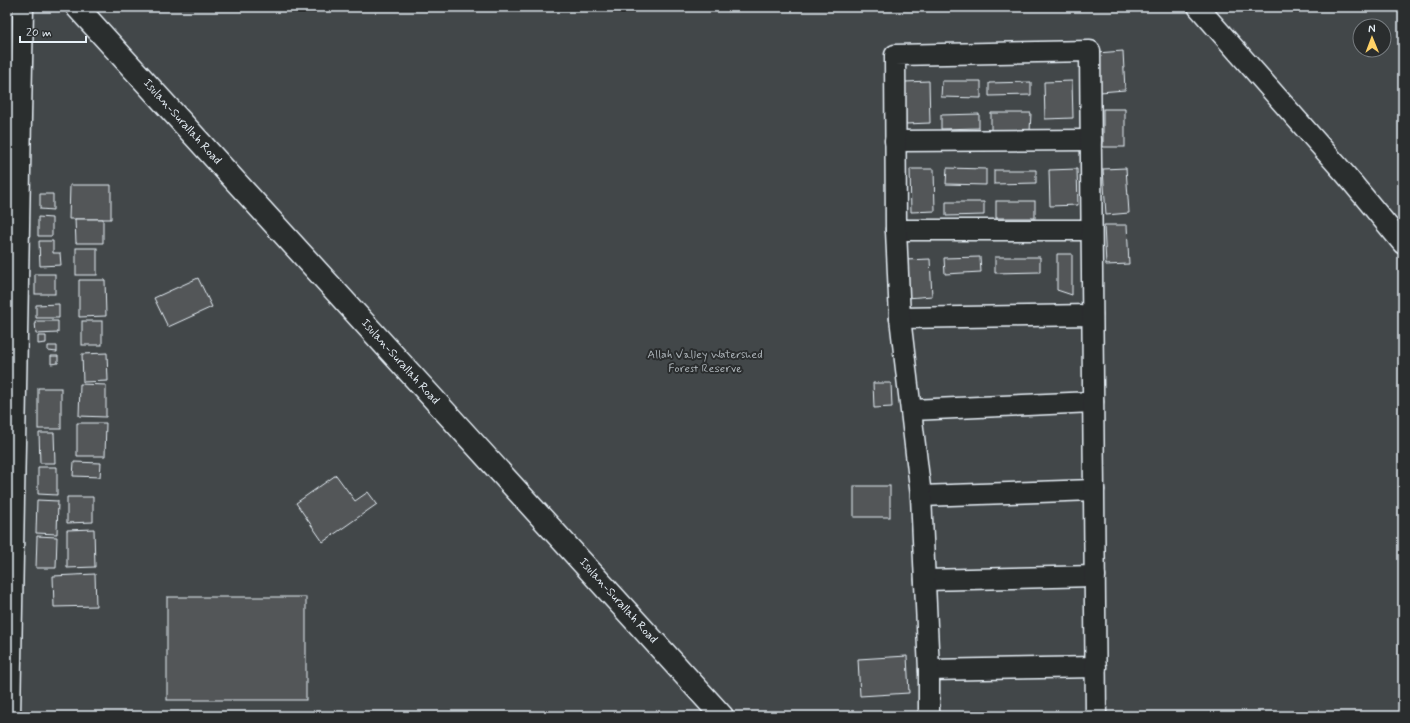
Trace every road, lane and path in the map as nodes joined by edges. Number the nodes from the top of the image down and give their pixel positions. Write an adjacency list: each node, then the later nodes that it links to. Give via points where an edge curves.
1 (23, 7): 9 (street)
2 (77, 7): 23 (highway, Isulan-Surallah Road)
3 (1198, 7): 8 (street, via 1346,174)
4 (1090, 140): 5 (street); 5 (street, via 1090,51 895,55); 7 (street)
5 (895, 141): 6 (street)
6 (896, 230): 7 (street); 11 (street)
7 (1091, 230): 10 (street)
8 (1403, 244)
9 (13, 256): 14 (street)
10 (1092, 315): 11 (street); 12 (street)
11 (900, 318): 13 (street)
12 (1093, 402): 13 (street); 15 (street)
13 (912, 410): 16 (street)
14 (11, 414): 17 (street)
15 (1094, 490): 16 (street); 18 (street)
16 (920, 496): 19 (street)
17 (10, 568): 22 (street)
18 (1095, 576): 19 (street); 20 (street)
19 (925, 580): 21 (street)
20 (1096, 666): 21 (street); 25 (street)
21 (929, 670): 24 (street)
22 (10, 716)
23 (722, 716)
24 (929, 716)
25 (1096, 716)

